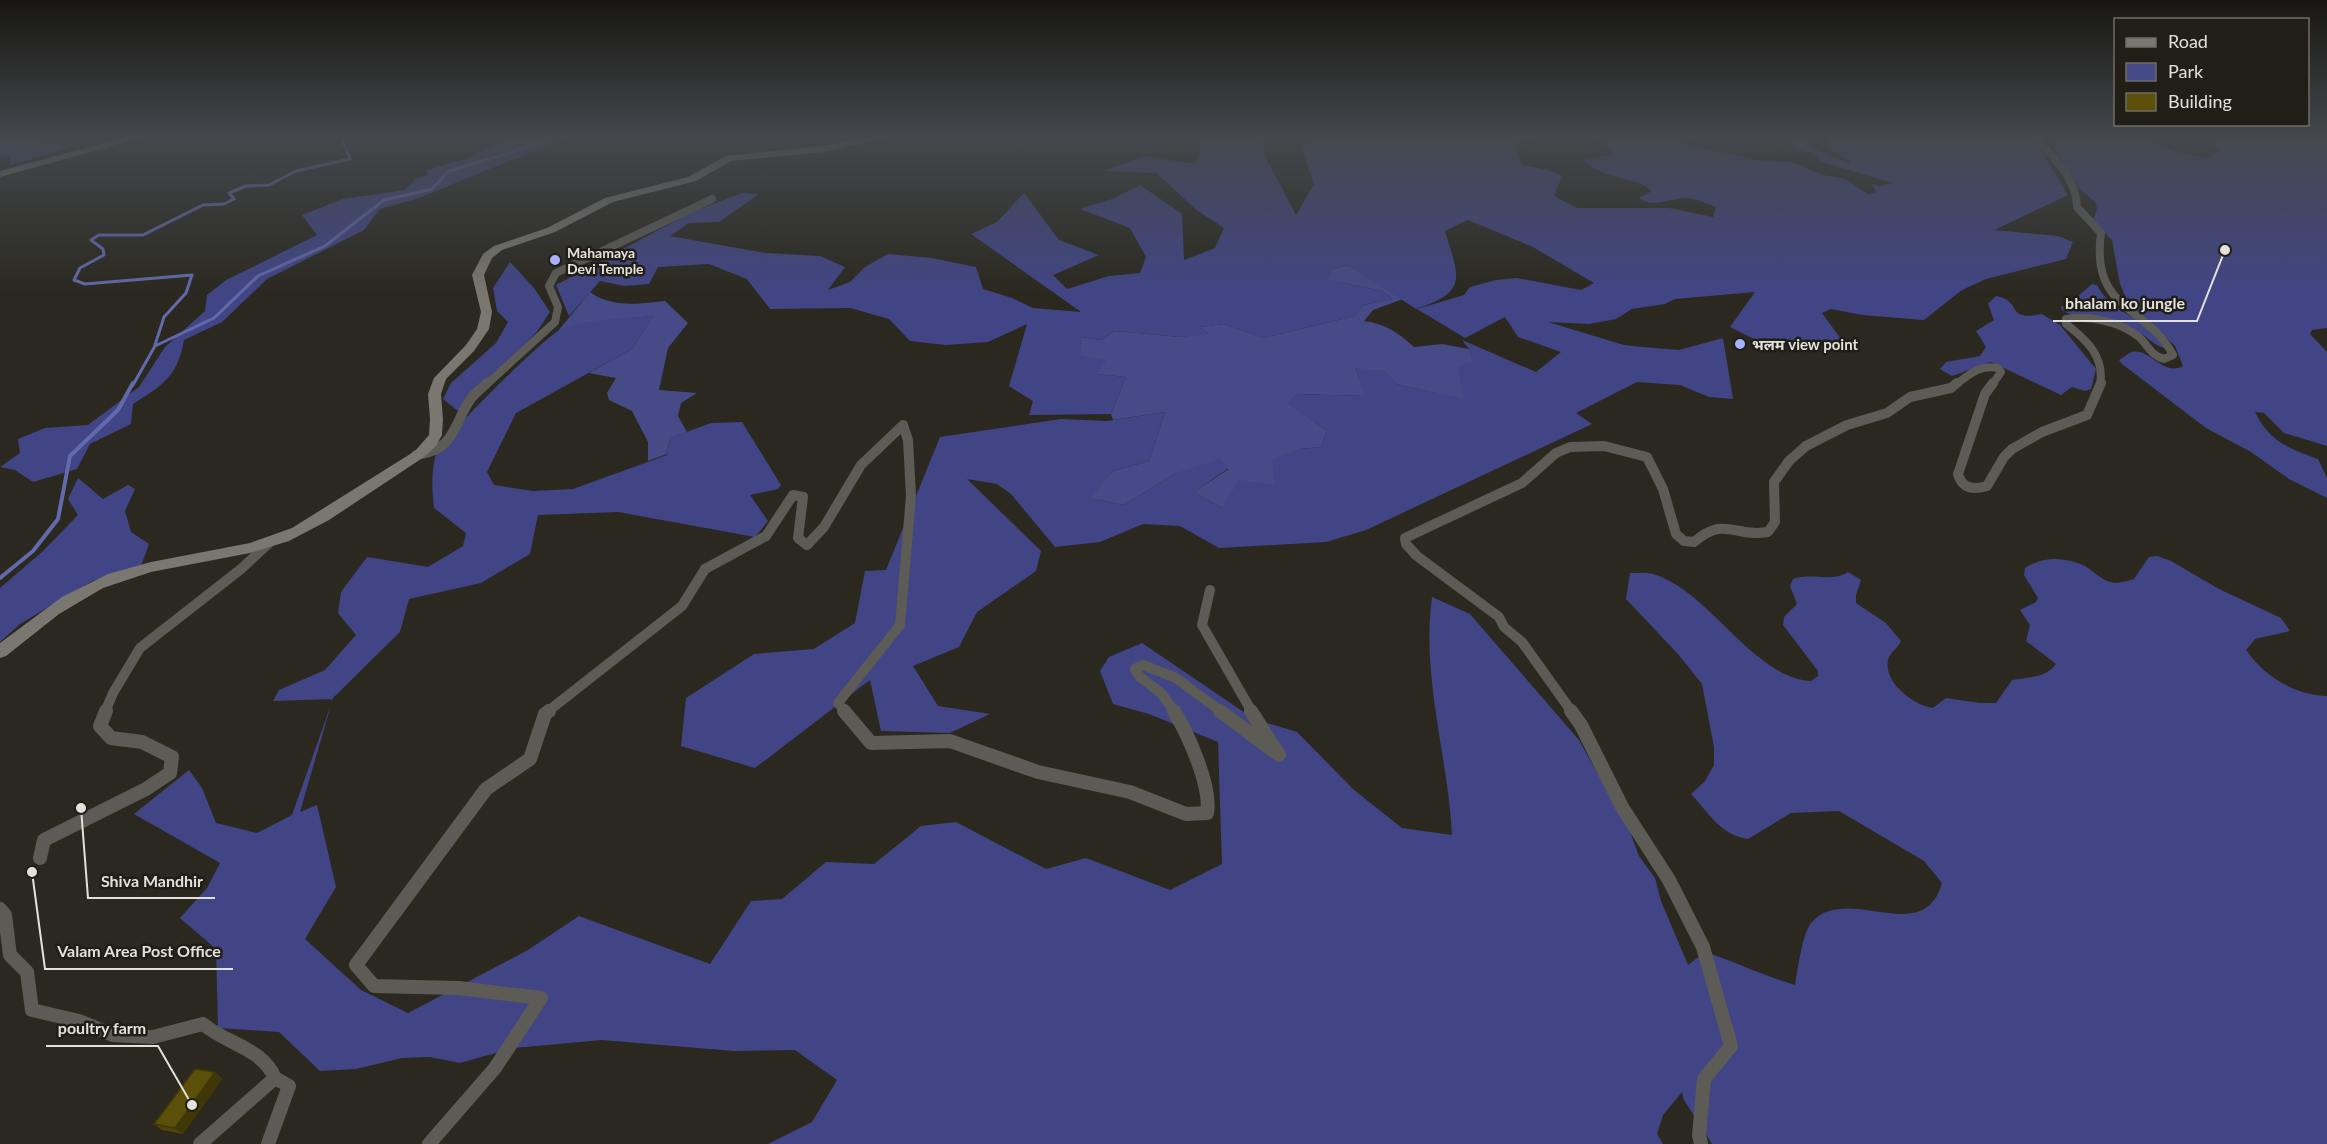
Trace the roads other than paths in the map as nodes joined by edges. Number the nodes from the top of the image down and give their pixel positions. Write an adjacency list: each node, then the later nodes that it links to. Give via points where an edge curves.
1 (655, 189): 4 (main road, via 609,200 551,230 487,256 478,275 486,301 487,324 439,379 433,397 438,419 435,436)
2 (2072, 189): 14 (street, via 2077,207 2101,233 2098,255 2111,292 2168,343 2173,355 2164,359 2154,356 2139,337 2123,328 2084,318 2066,319 2066,324 2093,345 2103,372 2090,411 2075,422 2065,422 2012,449 1987,486 1964,486 1958,474 1985,394 2001,372 1989,366 1977,369 1951,388 1910,398 1887,413 1847,425 1806,446 1774,482 1775,522 1768,532 1749,533 1715,526 1694,542 1684,541 1676,534 1663,489 1647,457 1626,449 1582,446 1561,450 1522,483 1405,538 1417,556 1486,606 1522,642 1581,725 1622,807 1669,880 1703,947 1731,1046 1704,1079)
3 (712, 199): 4 (street, via 556,273 548,284 558,307 555,322 470,399 459,425 445,444 433,453)
4 (416, 455): 5 (main road, via 330,514)
5 (269, 543): 7 (main road, via 116,577 69,599); 8 (street, via 140,648 113,693 100,726 111,738 142,742 172,757 170,773 44,840)
6 (1210, 590): 13 (street, via 1202,625 1231,680 1279,755 1176,678 1143,665 1135,669 1137,675 1161,692 1190,740 1209,803 1207,813 1186,814 1130,792 1038,772 950,741 871,743 838,703 900,625 911,496 908,440 903,425 861,465 824,527 807,545 798,538 803,496 793,495 766,536 705,569 682,606 545,714 530,759 486,789 356,965 374,986 458,988 541,998 495,1068)
7 (0, 652)
8 (40, 858)
9 (0, 909): 10 (street, via 5,915 10,955 27,972 32,1010 113,1035 153,1037 203,1024 270,1062)
10 (275, 1077): 11 (street); 12 (street, via 289,1086)
11 (200, 1144)
12 (268, 1144)
13 (429, 1144)
14 (1701, 1144)

